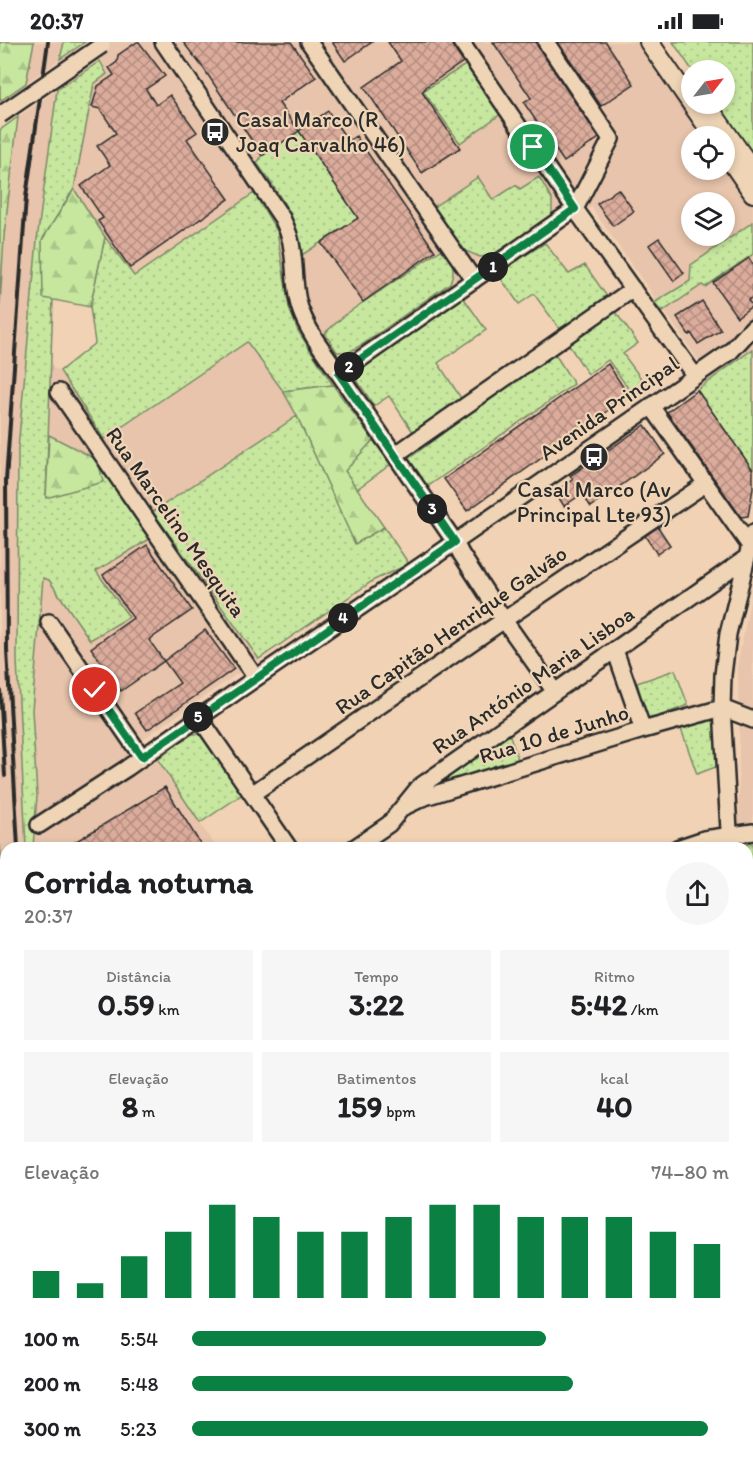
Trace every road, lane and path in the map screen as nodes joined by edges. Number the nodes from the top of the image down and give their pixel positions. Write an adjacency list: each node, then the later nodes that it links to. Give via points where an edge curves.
1 (164, 42): 22 (street, via 282,218 290,236 303,318)
2 (309, 42): 17 (street)
3 (461, 42): 16 (street)
4 (546, 42): 16 (street, via 611,139)
5 (649, 42): 11 (main road)
6 (664, 42): 8 (main road)
7 (104, 44): 10 (street, bridge)
8 (681, 66)
9 (712, 114): 13 (main road)
10 (0, 115)
11 (707, 126)
12 (735, 162): 13 (main road)
13 (748, 174): 14 (main road); 15 (street)
14 (753, 193)
15 (753, 202)
16 (575, 209): 17 (street); 18 (street)
17 (474, 280): 22 (street)
18 (633, 289): 23 (street); 26 (street)
19 (753, 327): 21 (street, Avenida Principal)
20 (753, 345): 21 (street, Avenida Principal)
21 (730, 352): 23 (street, Avenida Principal)
22 (339, 374): 26 (street)
23 (694, 376): 25 (street, Avenida Principal)
24 (59, 392): 33 (street, Rua Marcelino Mesquita)
25 (651, 406): 27 (street); 28 (street, Avenida Principal)
26 (395, 455): 28 (street)
27 (705, 484): 29 (street); 30 (street, Rua Capitão Henrique Galvão)
28 (455, 542): 30 (street); 33 (street, Avenida Principal)
29 (750, 546): 32 (street, Rua António Maria Lisboa); 35 (street, via 728,634)
30 (504, 620): 34 (street); 40 (street, Rua Capitão Henrique Galvão)
31 (49, 622): 39 (street)
32 (615, 650): 34 (street, Rua António Maria Lisboa); 38 (street)
33 (256, 678): 37 (street, Avenida Principal)
34 (555, 692): 41 (street, Rua António Maria Lisboa, via 419,787)
35 (722, 708): 36 (street); 38 (street, Rua 10 de Junho); 47 (street)
36 (752, 716)
37 (199, 717): 39 (street, Avenida Principal); 40 (street)
38 (643, 730): 41 (street, Rua 10 de Junho, via 425,797)
39 (142, 757): 42 (street, Avenida Principal)
40 (252, 794): 44 (street)
41 (401, 808): 45 (street, Rua António Maria Lisboa, via 389,824)
42 (39, 825)
43 (753, 832): 47 (street)
44 (285, 842)
45 (363, 842)
46 (695, 842): 47 (street)
47 (730, 842)

